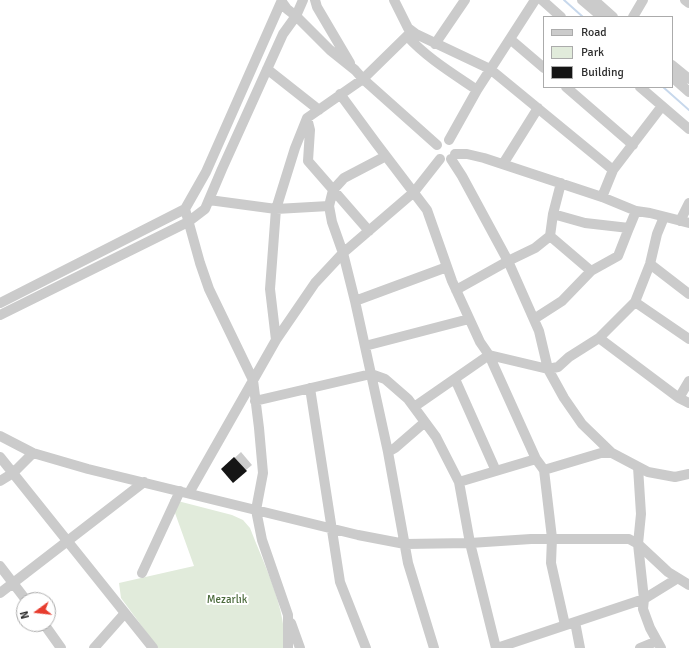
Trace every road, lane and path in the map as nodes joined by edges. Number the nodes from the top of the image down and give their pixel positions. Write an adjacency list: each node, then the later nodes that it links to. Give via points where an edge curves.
1 (304, 0): 13 (street)
2 (315, 0): 25 (street)
3 (394, 0): 18 (street)
4 (465, 0): 20 (street)
5 (534, 0): 19 (street)
6 (542, 0): 14 (street)
7 (582, 0): 15 (street)
8 (594, 0): 16 (street)
9 (643, 0): 17 (street)
10 (686, 0): 12 (street)
11 (282, 1): 13 (street); 55 (street, via 206,172)
12 (689, 3)
13 (296, 16): 23 (street, via 283,34); 25 (street, via 330,50)
14 (560, 16)
15 (601, 16)
16 (613, 16)
17 (634, 16)
18 (410, 33): 20 (street); 27 (street); 31 (street, via 415,44 436,62)
19 (510, 39): 22 (street); 24 (street)
20 (435, 44): 24 (street)
21 (673, 66): 28 (street)
22 (543, 67)
23 (267, 69): 36 (street); 51 (street)
24 (490, 69): 31 (street); 35 (street)
25 (355, 70): 27 (street)
26 (673, 78): 32 (street)
27 (363, 79): 33 (street); 40 (street)
28 (689, 79)
29 (567, 88): 41 (street)
30 (641, 88): 34 (street)
31 (477, 90): 39 (street)
32 (689, 92)
33 (340, 94): 36 (street); 42 (street)
34 (662, 106): 38 (street); 41 (street)
35 (538, 108): 45 (street); 46 (street)
36 (319, 110): 37 (street)
37 (307, 118): 48 (street, via 310,130 308,162); 54 (street)
38 (689, 129)
39 (449, 140): 40 (street); 43 (street, via 454,144 456,151)
40 (437, 145): 44 (street, via 435,151)
41 (633, 145): 46 (street)
42 (386, 156): 48 (street, via 344,178); 49 (street)
43 (453, 157): 44 (street, via 446,161); 45 (street, via 467,154); 65 (street)
44 (440, 159): 49 (street)
45 (504, 164): 47 (street)
46 (613, 170): 50 (street)
47 (561, 183): 50 (street); 57 (street)
48 (333, 190): 53 (street); 62 (street)
49 (414, 192): 62 (street); 67 (street, via 427,210)
50 (602, 197): 56 (street)
51 (208, 200): 54 (street); 59 (street, via 205,209)
52 (689, 203): 60 (street)
53 (329, 206): 54 (street); 64 (street)
54 (276, 208): 79 (street, via 270,289)
55 (185, 209): 59 (street); 73 (street)
56 (636, 211): 58 (street); 61 (street)
57 (553, 214): 61 (street, via 585,224); 63 (street)
58 (664, 217): 60 (street); 66 (street)
59 (188, 222): 74 (street); 85 (street, via 209,289)
60 (684, 222)
61 (629, 228): 68 (street, via 618,256)
62 (369, 231): 64 (street)
63 (550, 236): 65 (street, via 535,248); 68 (street)
64 (343, 253): 71 (street); 79 (street, via 315,283)
65 (508, 261): 69 (street); 76 (street)
66 (650, 264): 70 (street); 72 (street)
67 (447, 268): 69 (street); 71 (street)
68 (591, 271): 76 (street, via 562,302)
69 (456, 290): 75 (street)
70 (689, 294)
71 (355, 300): 80 (street)
72 (635, 302): 77 (street); 78 (street)
73 (0, 303)
74 (0, 315)
75 (469, 319): 80 (street); 81 (street)
76 (534, 319): 82 (street)
77 (599, 338): 82 (street, via 558,367); 88 (street)
78 (689, 339)
79 (276, 340): 85 (street)
80 (365, 346): 83 (street)
81 (489, 355): 82 (street); 84 (street); 98 (street)
82 (548, 369): 96 (street, via 582,424)
83 (371, 374): 87 (street); 91 (street, via 385,380); 94 (street)
84 (455, 379): 91 (street); 101 (street)
85 (253, 380): 89 (street); 107 (street)
86 (689, 381): 88 (street)
87 (310, 388): 89 (street); 109 (street)
88 (679, 398): 90 (street)
89 (255, 401): 108 (street, via 263,473)
90 (689, 403)
91 (414, 407): 92 (street)
92 (425, 422): 94 (street); 106 (street, via 436,437)
93 (0, 436): 95 (street)
94 (388, 452): 113 (street)
95 (33, 453): 102 (street); 105 (street)
96 (612, 453): 99 (street); 100 (street)
97 (0, 457): 102 (street)
98 (536, 459): 100 (street); 101 (street)
99 (638, 467): 103 (street, via 648,472 675,477); 114 (street, via 641,514)
100 (544, 470): 110 (street)
101 (496, 471): 106 (street)
102 (13, 473): 104 (street); 111 (street)
103 (689, 474)
104 (0, 481)
105 (144, 482): 107 (street); 111 (street)
106 (459, 482): 112 (street)
107 (185, 492): 108 (street); 116 (street)
108 (256, 510): 109 (street); 124 (street, via 262,540)
109 (333, 529): 113 (street); 133 (street, via 340,582)
110 (552, 538): 112 (street); 114 (street, via 629,540); 125 (street, via 551,563)
111 (68, 541): 118 (street); 123 (street)
112 (470, 543): 113 (street); 135 (street)
113 (405, 544): 134 (street, via 408,563)
114 (638, 544): 117 (street); 122 (street)
115 (0, 566): 118 (street)
116 (142, 573)
117 (678, 578): 119 (street); 122 (street)
118 (14, 582): 120 (street); 121 (street)
119 (689, 584)
120 (21, 592)
121 (0, 593)
122 (644, 599): 125 (street); 127 (street, via 643,609)
123 (125, 613): 129 (street); 130 (street)
124 (288, 615): 131 (street); 132 (street)
125 (570, 623): 135 (street); 136 (street)
126 (50, 632): 128 (street)
127 (659, 645): 137 (street)
128 (61, 648)
129 (94, 648)
130 (153, 648)
131 (288, 648)
132 (300, 648)
133 (366, 648)
134 (434, 648)
135 (497, 648)
136 (580, 648)
137 (640, 648)

